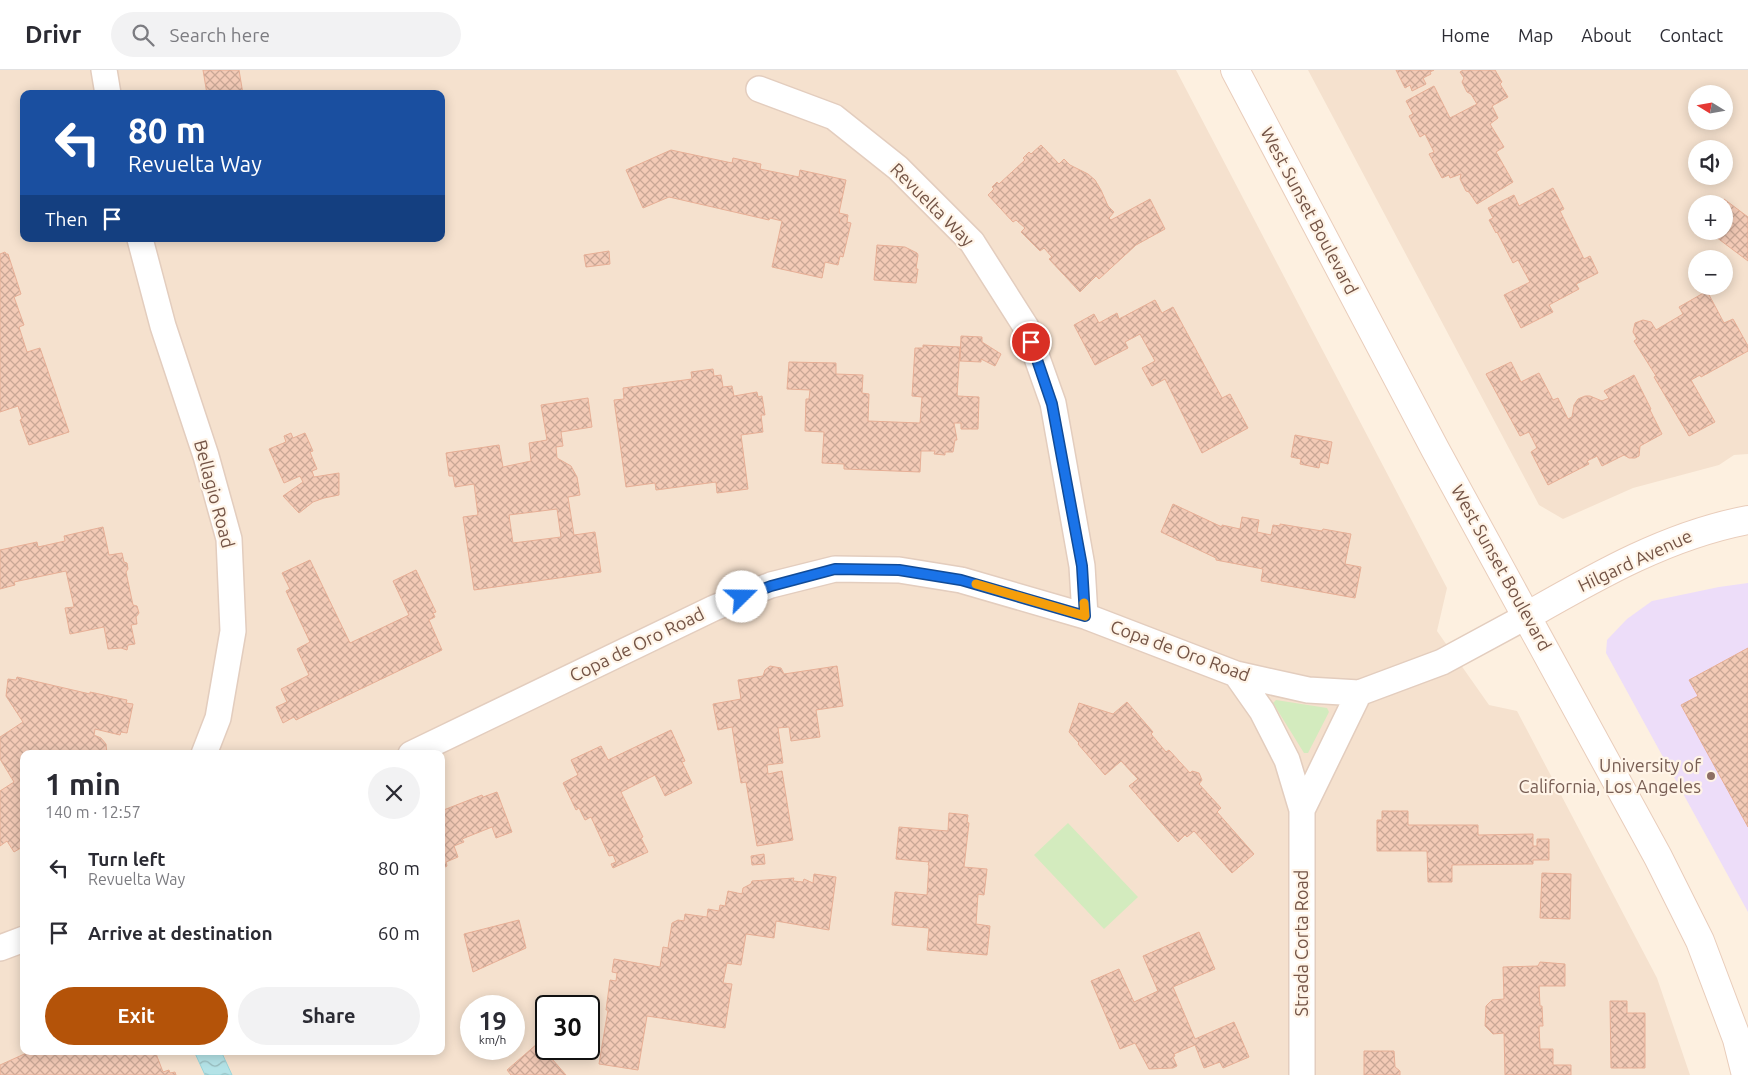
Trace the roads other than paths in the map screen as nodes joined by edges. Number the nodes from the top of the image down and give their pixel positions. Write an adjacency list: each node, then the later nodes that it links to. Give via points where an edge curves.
1 (104, 70): 4 (street)
2 (1235, 70): 8 (main road, West Sunset Boulevard, via 1430,440)
3 (760, 89): 7 (street, Revuelta Way, via 834,117 898,168 972,242 1026,327 1052,404 1082,566)
4 (107, 90)
5 (141, 242): 11 (street, Bellagio Road, via 162,326 206,456 229,539 233,630 218,718)
6 (1748, 520): 8 (main road, Hilgard Avenue, via 1686,535 1651,550)
7 (1085, 616): 9 (street, Copa de Oro Road); 12 (street, Copa de Oro Road, via 961,580 899,570 835,569 771,586 714,608)
8 (1527, 616): 10 (street, Copa de Oro Road, via 1442,662); 17 (main road, West Sunset Boulevard, via 1700,941 1737,1039)
9 (1236, 674): 10 (street, Copa de Oro Road, via 1308,690); 13 (street, Strada Corta Road, via 1262,711 1288,760)
10 (1359, 692): 13 (street, Strada Corta Road)
11 (206, 750)
12 (419, 750)
13 (1302, 810): 16 (street, Strada Corta Road)
14 (20, 940): 15 (street)
15 (0, 948)
16 (1302, 1075)
17 (1746, 1075)

